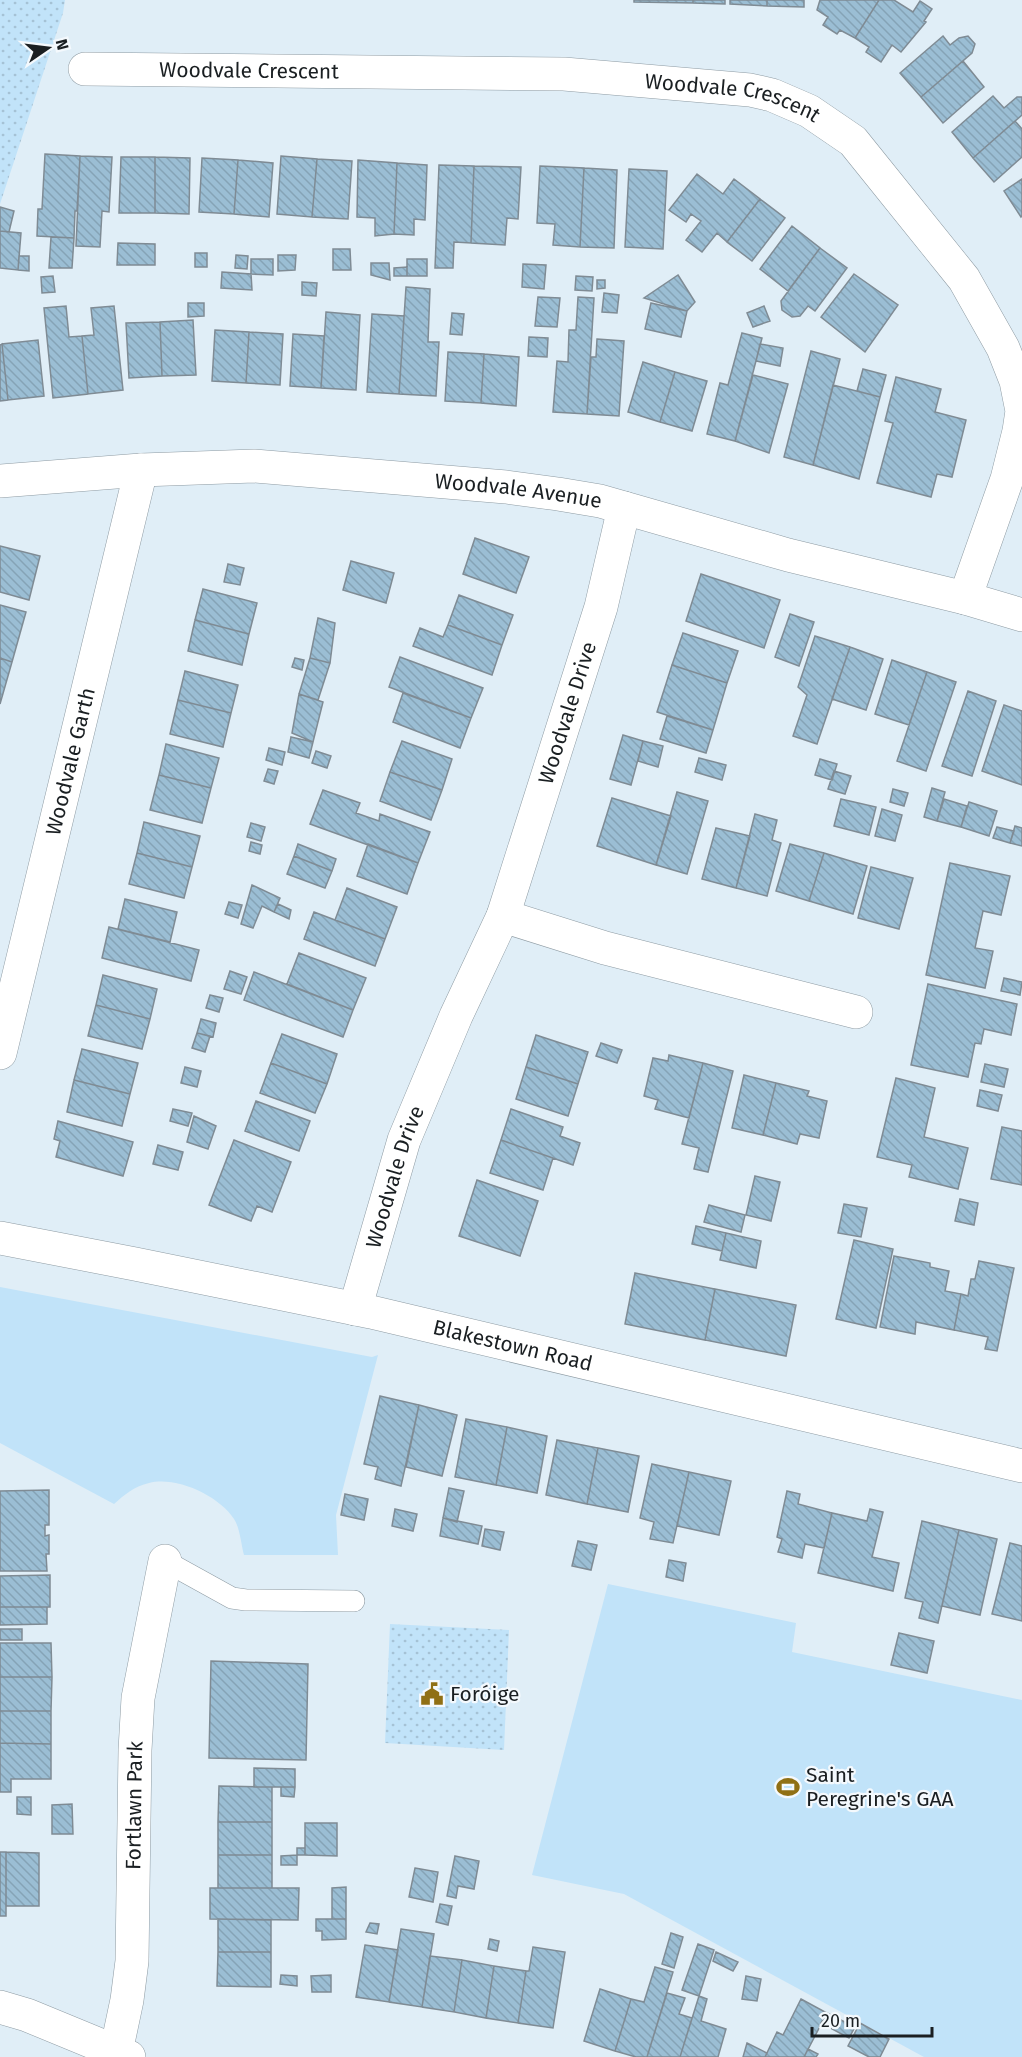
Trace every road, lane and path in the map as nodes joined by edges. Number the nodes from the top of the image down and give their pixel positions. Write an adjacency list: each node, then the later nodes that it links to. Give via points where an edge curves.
1 (85, 69): 5 (street, Woodvale Crescent, via 564,74 750,90 808,111 853,141 964,279 992,327 1016,381 1022,411 1017,446)
2 (141, 470): 3 (street, Woodvale Avenue); 4 (street, Woodvale Avenue, via 254,466 506,487); 9 (street, Woodvale Garth)
3 (0, 481)
4 (624, 508): 5 (street, Woodvale Avenue, via 788,555); 7 (street, Woodvale Drive, via 601,606)
5 (965, 598): 6 (street, Woodvale Avenue)
6 (1022, 615)
7 (503, 916): 8 (street, via 605,948); 11 (street, Woodvale Drive, via 404,1140)
8 (856, 1012)
9 (0, 1053)
10 (0, 1238): 11 (street, Blakestown Road)
11 (355, 1310): 12 (street, Blakestown Road)
12 (1022, 1466)
13 (165, 1561): 14 (lane, via 232,1598); 16 (street, Fortlawn Park, via 138,1698 132,1961)
14 (354, 1601)
15 (0, 2007): 16 (street, Fortlawn Park)
16 (122, 2055)

